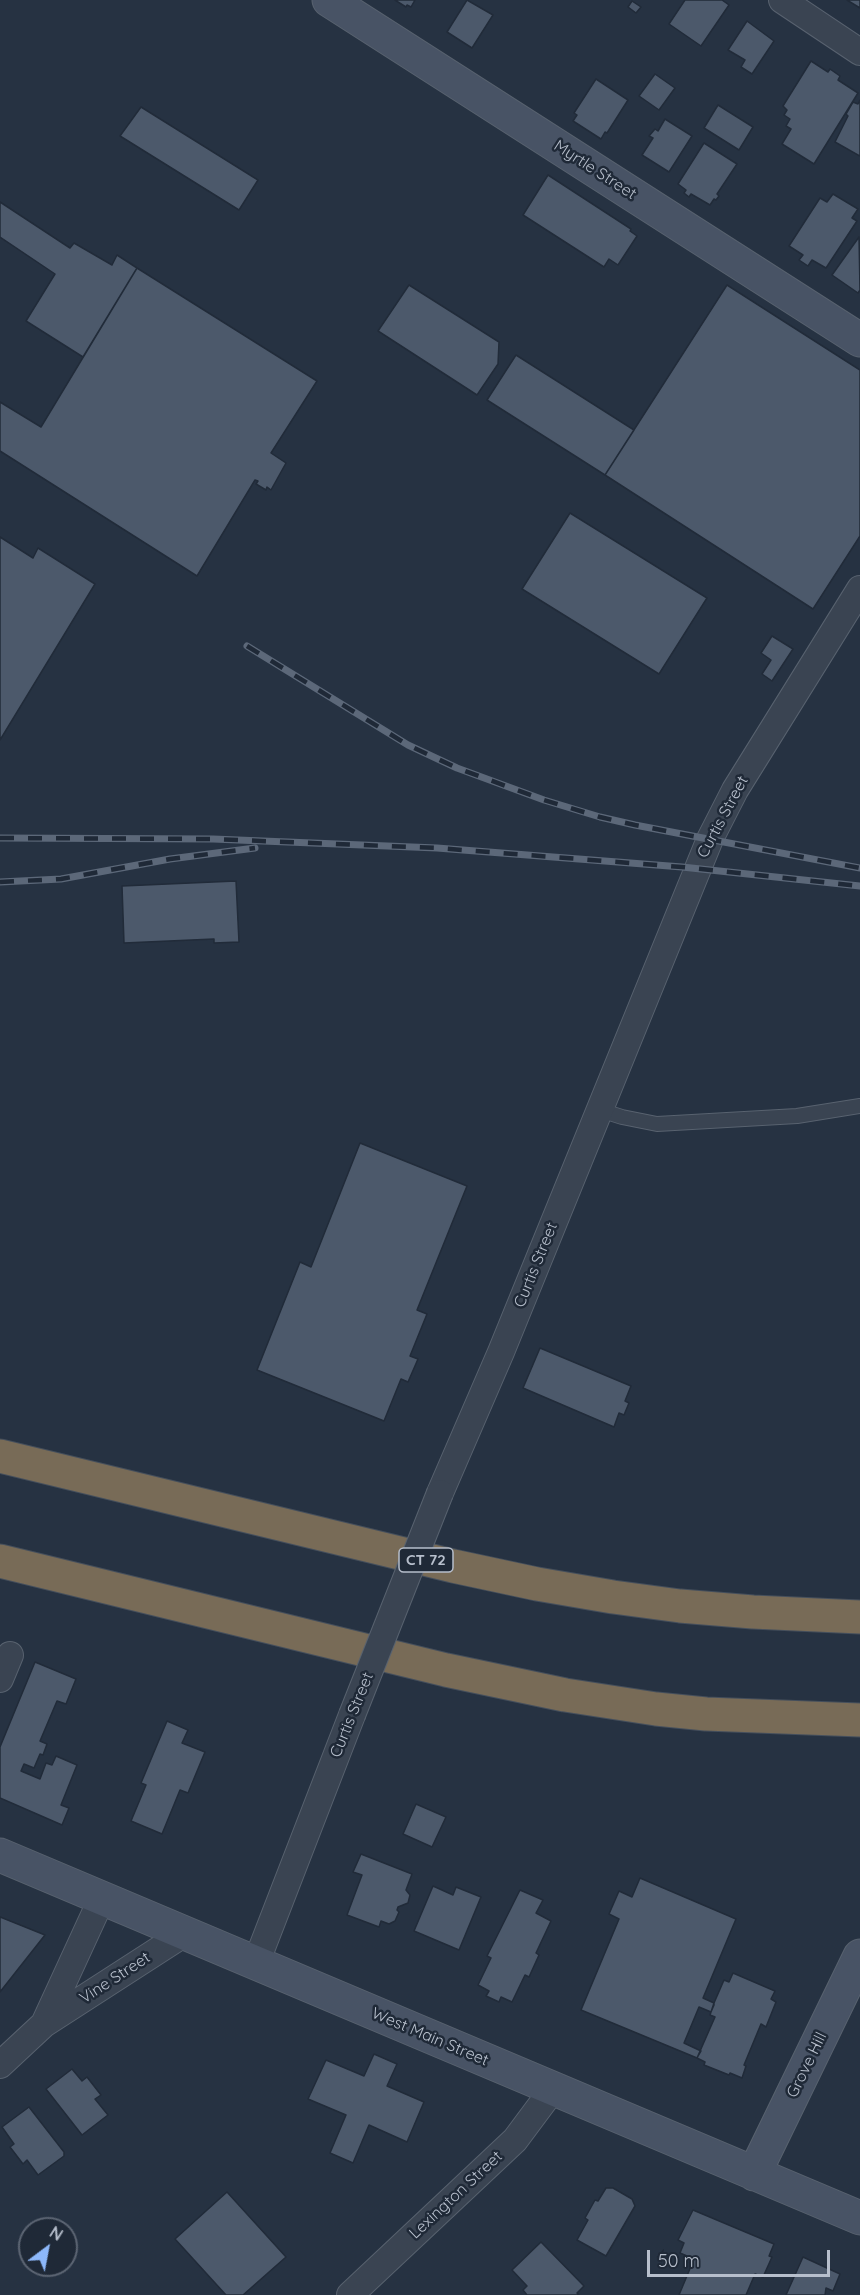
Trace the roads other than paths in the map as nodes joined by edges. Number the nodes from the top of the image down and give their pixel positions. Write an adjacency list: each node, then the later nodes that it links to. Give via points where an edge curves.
1 (329, 0): 4 (main road, Myrtle Street)
2 (782, 0): 3 (street)
3 (860, 52)
4 (860, 340)
5 (860, 589): 7 (street, Curtis Street, via 735,790 710,839)
6 (860, 1106): 7 (lane, via 797,1116 657,1124)
7 (600, 1110): 20 (street, Curtis Street, bridge, via 440,1493)
8 (0, 1455): 11 (highway, CT 72, via 537,1584 624,1599)
9 (0, 1561): 15 (highway, via 457,1673 565,1695 706,1714)
10 (860, 1595): 11 (highway)
11 (753, 1612): 12 (highway, CT 72)
12 (860, 1617)
13 (10, 1654): 14 (street)
14 (0, 1679)
15 (860, 1720)
16 (0, 1855): 17 (main road, West Main Street)
17 (102, 1898): 18 (main road, West Main Street); 21 (street, Vine Street)
18 (185, 1933): 20 (main road, West Main Street); 21 (street, Vine Street)
19 (860, 1956): 24 (main road, Grove Hill)
20 (256, 1963): 23 (main road, West Main Street)
21 (45, 2024): 22 (street, Vine Street)
22 (0, 2065)
23 (553, 2089): 24 (main road, West Main Street); 26 (street, Lexington Street, via 515,2140)
24 (754, 2174): 25 (main road, West Main Street)
25 (860, 2218)
26 (350, 2295)

